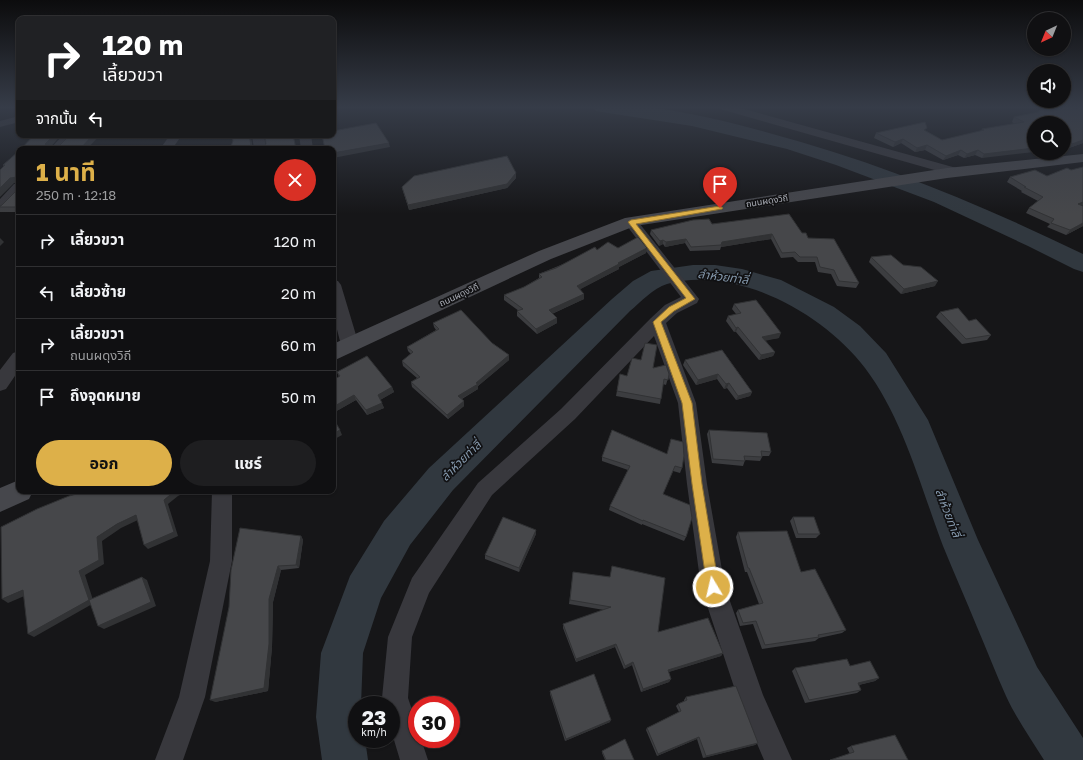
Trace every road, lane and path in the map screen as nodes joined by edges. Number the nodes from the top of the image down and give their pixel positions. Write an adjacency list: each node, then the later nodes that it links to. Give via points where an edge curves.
1 (848, 142): 3 (street)
2 (1083, 158): 3 (main road, ถนนผดุงวิถี)
3 (952, 172): 6 (main road, ถนนผดุงวิถี, via 836,190)
4 (16, 190): 5 (street)
5 (0, 206)
6 (635, 228): 8 (street, via 691,299 671,309); 9 (main road, ถนนผดุงวิถี, via 545,255)
7 (336, 296): 9 (street)
8 (657, 322): 17 (street, via 568,414 485,489 420,586 400,637 395,698); 18 (street, via 687,403 713,587 751,699)
9 (350, 345): 10 (main road, ถนนผดุงวิถี)
10 (336, 352)
11 (16, 361): 12 (street)
12 (0, 384)
13 (16, 493): 15 (main road)
14 (222, 494): 16 (street, via 221,561 192,697)
15 (0, 500)
16 (169, 760)
17 (414, 760)
18 (778, 760)

